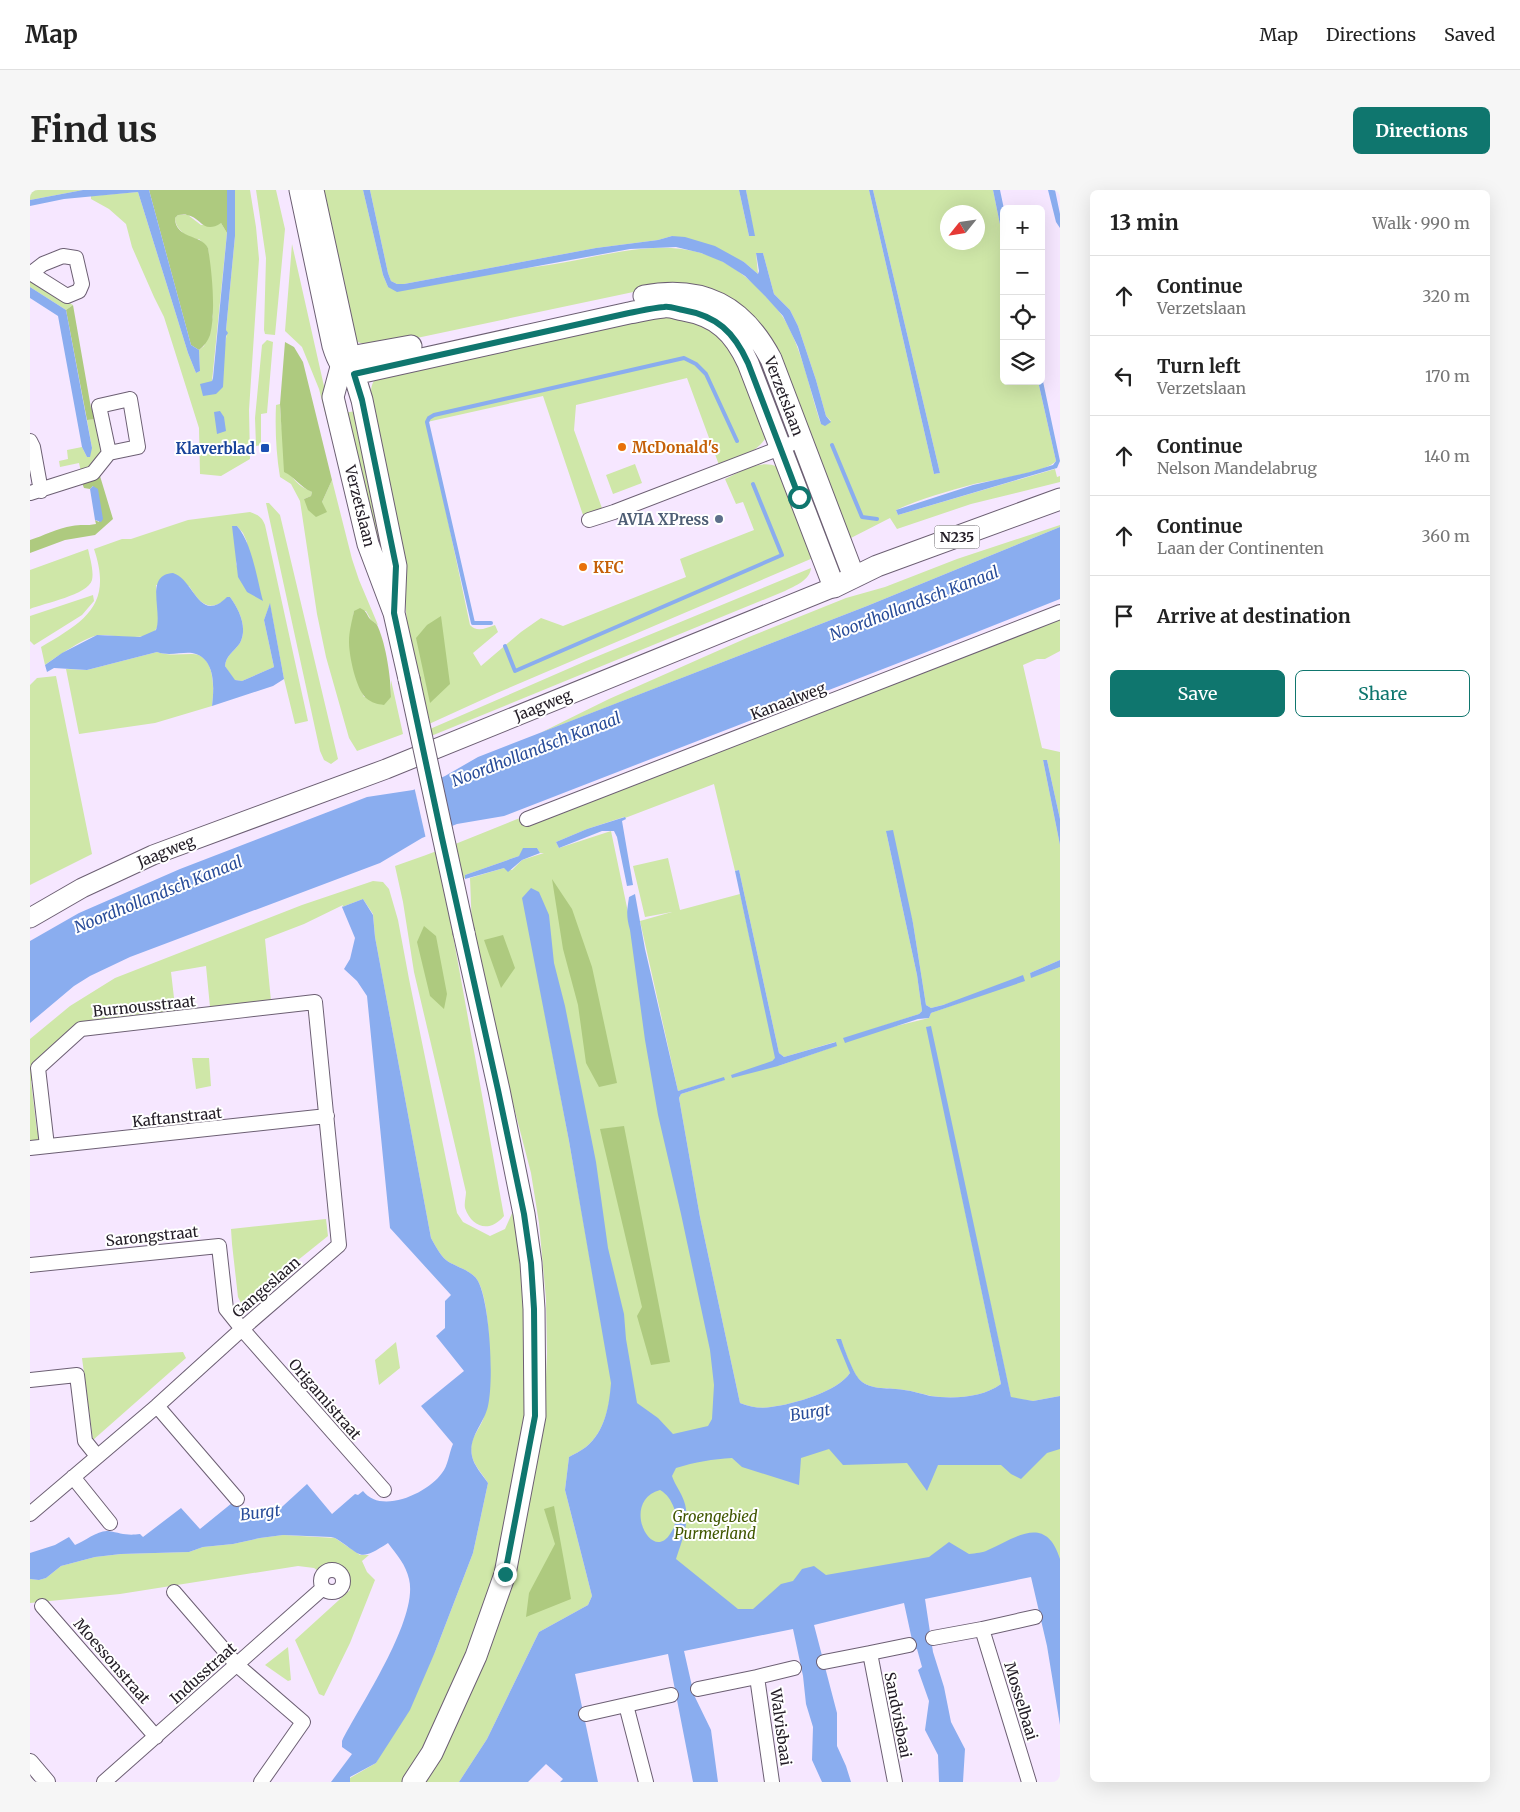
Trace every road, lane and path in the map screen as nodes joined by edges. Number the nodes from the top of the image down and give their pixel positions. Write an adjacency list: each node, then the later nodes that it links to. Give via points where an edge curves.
1 (290, 190): 5 (main road, Verzetslaan)
2 (299, 190): 4 (main road, Verzetslaan, via 332,346)
3 (314, 190): 4 (main road, Verzetslaan)
4 (348, 366): 5 (main road, Verzetslaan); 6 (main road, Verzetslaan, via 382,352 660,293 686,292 729,308 762,342); 8 (main road, Verzetslaan, via 665,307 698,312 714,320 741,347); 16 (main road, Verzetslaan, via 362,400 396,566)
5 (333, 397): 16 (main road, Verzetslaan, via 368,544)
6 (801, 440): 8 (street); 13 (main road, Verzetslaan)
7 (30, 441): 10 (street)
8 (781, 448): 12 (street, Verzetslaan); 14 (main road, Verzetslaan)
9 (109, 452): 10 (street, via 93,473)
10 (35, 492)
11 (1060, 499): 13 (main road, Jaagweg / N235)
12 (589, 520)
13 (854, 577): 14 (main road, Jaagweg / N235)
14 (834, 587): 18 (main road, Jaagweg / N235, via 386,769 153,855 82,888)
15 (1060, 612): 17 (street, Kanaalweg)
16 (394, 613): 54 (main road, Verzetslaan, bridge, via 524,1214 534,1309 535,1416 505,1574 476,1656 432,1753)
17 (527, 819)
18 (30, 918)
19 (315, 1002): 20 (street, Gangeslaan); 21 (street, Burnousstraat, via 81,1029 38,1068)
20 (327, 1116): 21 (street, Kaftanstraat); 24 (street, Gangeslaan, via 339,1245)
21 (47, 1146): 22 (street, Kaftanstraat)
22 (30, 1148)
23 (30, 1265): 24 (street, Sarongstraat, via 219,1246 226,1309)
24 (242, 1329): 26 (street, Gangeslaan); 29 (street, Origamistraat)
25 (30, 1380): 27 (street, via 77,1375 85,1441)
26 (157, 1406): 27 (street, Gangeslaan); 30 (street)
27 (97, 1456): 28 (street, Gangeslaan)
28 (74, 1477): 31 (street, Gangeslaan); 32 (street)
29 (384, 1490)
30 (237, 1499)
31 (31, 1510)
32 (110, 1524)
33 (323, 1588): 42 (street, Indusstraat)
34 (174, 1592): 42 (street)
35 (42, 1606): 49 (street, Moessonstraat)
36 (1035, 1617): 37 (street)
37 (982, 1629): 38 (street); 58 (street, Mosselbaai)
38 (933, 1638)
39 (909, 1645): 40 (street, Sandvisbaai)
40 (870, 1653): 41 (street, Sandvisbaai); 57 (street, Sandvisbaai)
41 (824, 1662)
42 (238, 1665): 49 (street, Indusstraat); 53 (street, via 304,1722)
43 (794, 1668): 44 (street, Walvisbaai)
44 (757, 1678): 45 (street, Walvisbaai); 56 (street, Walvisbaai)
45 (698, 1689)
46 (671, 1695): 47 (street)
47 (626, 1705): 48 (street); 55 (street)
48 (586, 1714)
49 (156, 1737): 52 (street, Indusstraat)
50 (30, 1762): 51 (street)
51 (47, 1782)
52 (104, 1782)
53 (261, 1782)
54 (413, 1782)
55 (646, 1782)
56 (772, 1782)
57 (895, 1782)
58 (1029, 1782)

